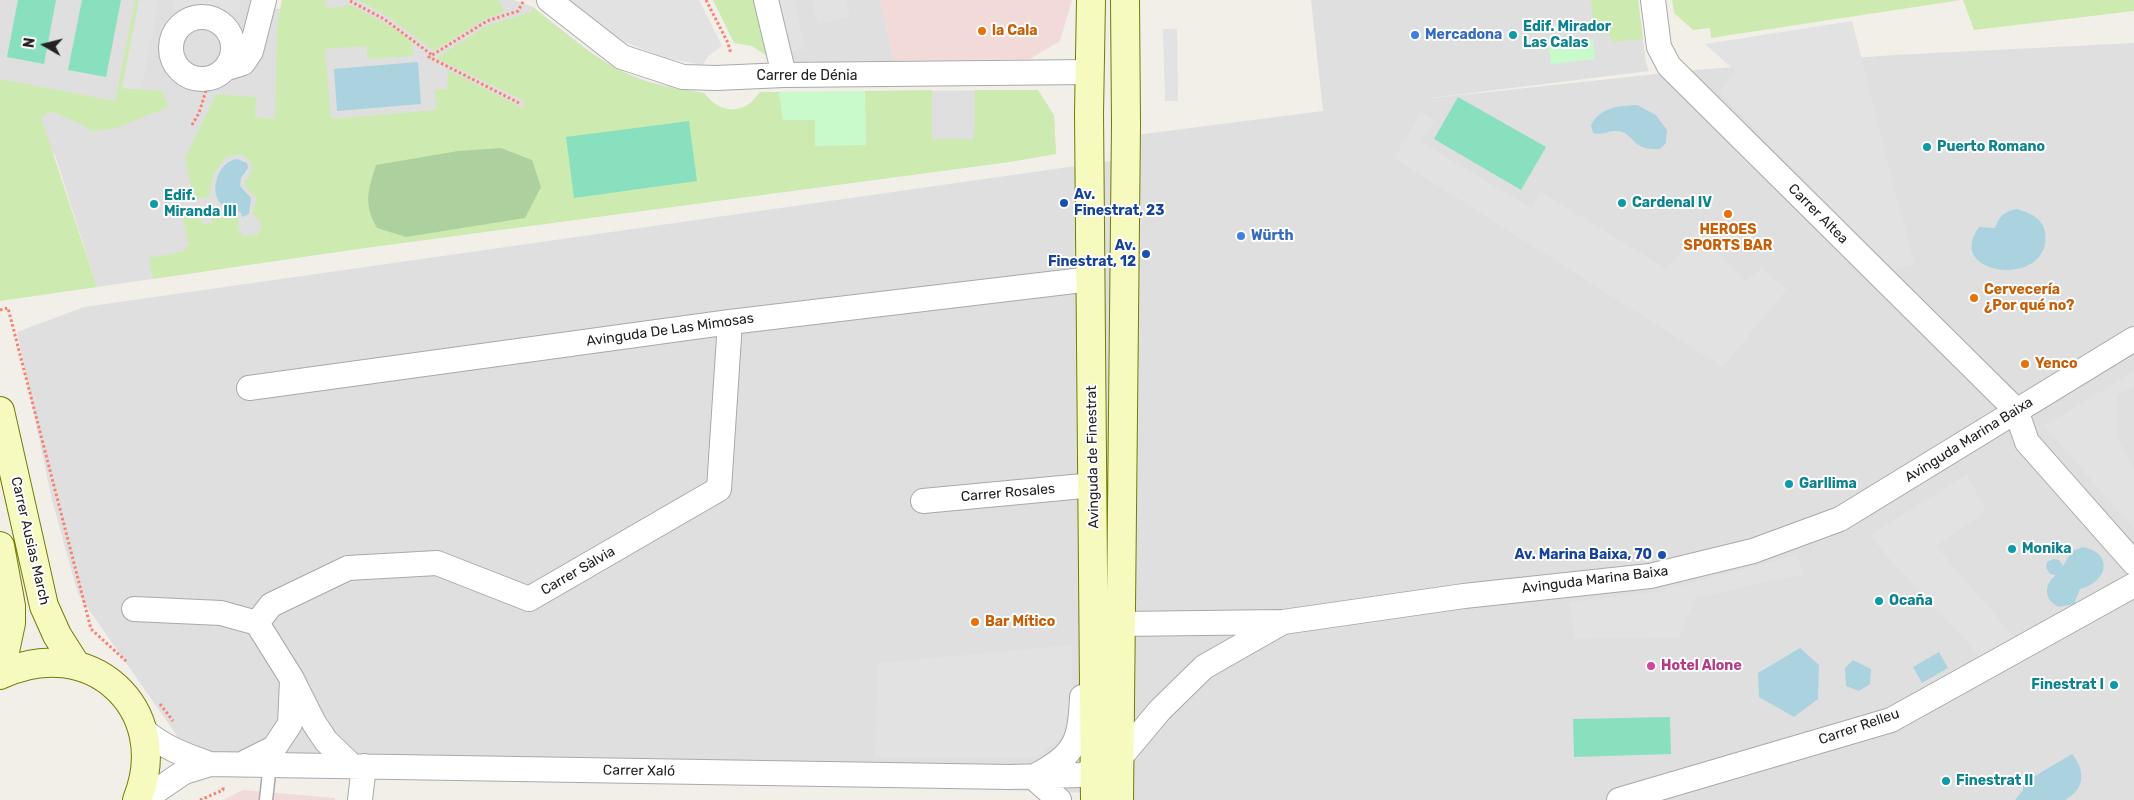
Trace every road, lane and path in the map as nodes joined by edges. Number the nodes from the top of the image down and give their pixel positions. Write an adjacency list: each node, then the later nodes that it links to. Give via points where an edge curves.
1 (524, 0): 11 (path, via 518,11 487,22)
2 (549, 0): 15 (street, Carrer de Dénia, via 622,57 683,76)
3 (706, 0): 15 (path, via 728,43)
4 (766, 0): 14 (street)
5 (1091, 0): 12 (main road, Avinguda de Finestrat)
6 (1125, 0): 34 (main road, Avinguda de Finestrat)
7 (1653, 0): 23 (street, Carrer Altea, via 1658,47 1669,66)
8 (350, 1): 11 (path, via 384,18)
9 (262, 11): 10 (street); 13 (street, via 251,51 243,62)
10 (230, 30): 13 (street, via 234,50); 13 (street, via 214,18 195,16 178,27 170,45 175,64 190,77)
11 (432, 56): 16 (path, via 429,57)
12 (1088, 72): 14 (street, Carrer de Dénia); 18 (main road, Avinguda de Finestrat)
13 (218, 74): 17 (path)
14 (784, 75): 15 (street, Carrer de Dénia)
15 (735, 77)
16 (519, 104)
17 (192, 125)
18 (1091, 278): 20 (street, Avinguda De Las Mimosas); 25 (main road, Avinguda de Finestrat)
19 (0, 310): 36 (path, via 8,308 91,630)
20 (730, 322): 22 (street, Avinguda De Las Mimosas); 32 (street, Carrer Sàlvia, via 719,489 529,599 437,563 348,568)
21 (2134, 340): 23 (street, Avinguda Marina Baixa)
22 (249, 388)
23 (2016, 410): 28 (street, via 2027,442); 33 (street, Avinguda Marina Baixa, via 1840,519 1753,551 1650,576 1464,596)
24 (0, 411): 37 (main road, Carrer Ausias March, via 44,606)
25 (1094, 486): 26 (street, Carrer Rosales); 30 (main road, Avinguda de Finestrat)
26 (923, 501)
27 (0, 546): 38 (main road, via 12,623)
28 (2134, 563)
29 (2134, 585): 56 (street, Carrer Relleu, via 1890,720)
30 (1095, 587): 34 (street, via 1108,618); 35 (main road, Avinguda de Finestrat); 47 (street, via 1087,616 1081,729 1074,744)
31 (134, 609): 32 (street)
32 (264, 614): 39 (street)
33 (1283, 622): 34 (street, Avinguda Marina Baixa); 46 (street, via 1204,667)
34 (1120, 624): 35 (street, via 1112,629); 46 (main road, Avinguda de Finestrat)
35 (1095, 663): 46 (main road, Avinguda de Finestrat)
36 (130, 664)
37 (76, 665): 38 (main road, via 57,661 37,662); 42 (main road, via 98,674 117,688 132,707)
38 (0, 675)
39 (292, 679): 44 (street, via 290,724 274,748); 48 (street, via 326,741)
40 (157, 699): 41 (path, via 172,720)
41 (181, 725)
42 (142, 729): 43 (street, Carrer Xaló, via 181,755); 51 (main road, via 147,755 144,782)
43 (210, 764): 44 (street, Carrer Xaló); 52 (street, Carrer Xaló, via 184,772)
44 (242, 764): 45 (street, Carrer Xaló)
45 (270, 764): 48 (street, Carrer Xaló); 53 (lane)
46 (1108, 764): 47 (street, via 1075,760); 49 (street, Carrer Xaló, via 1081,775); 50 (main road, Avinguda de Finestrat)
47 (1056, 765): 49 (street)
48 (358, 766): 49 (street, Carrer Xaló); 54 (street)
49 (1033, 777): 55 (street)
50 (1111, 799)
51 (137, 800)
52 (143, 800)
53 (266, 800)
54 (360, 800)
55 (1059, 800)
56 (1620, 800)

